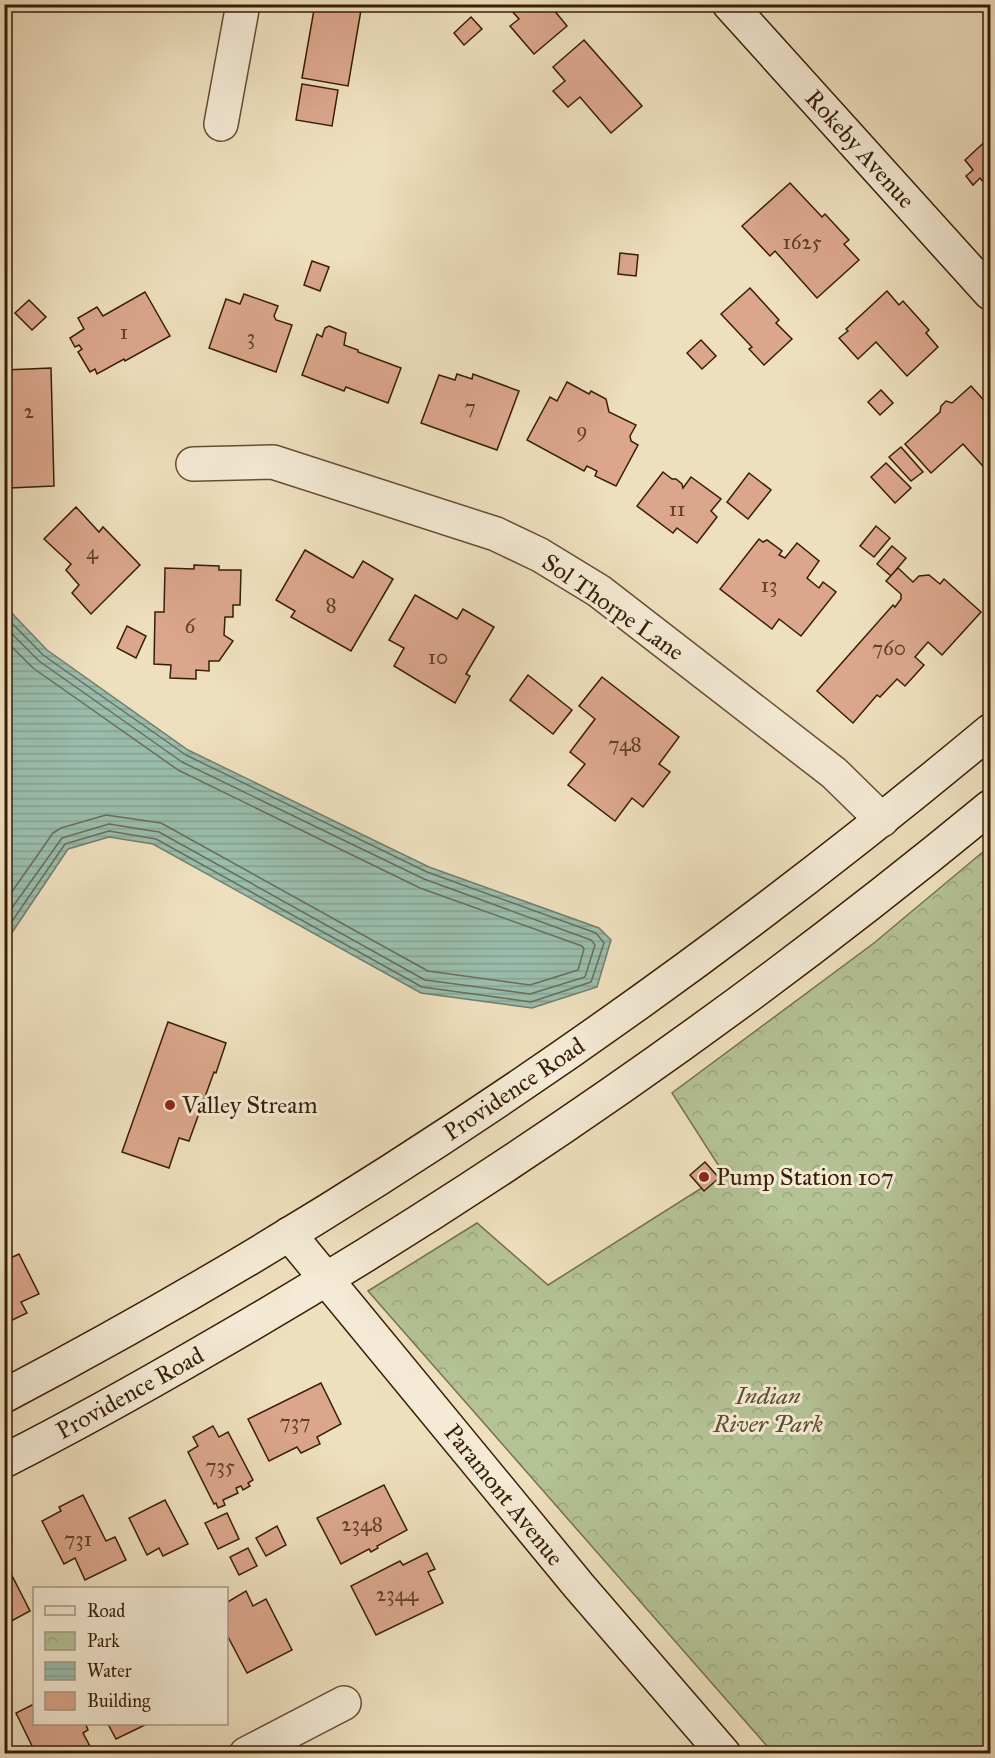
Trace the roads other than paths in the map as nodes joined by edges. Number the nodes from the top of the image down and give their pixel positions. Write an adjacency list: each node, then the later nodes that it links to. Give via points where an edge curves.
1 (243, 4): 3 (main road)
2 (729, 4): 4 (main road, Rokeby Avenue)
3 (221, 124)
4 (990, 293)
5 (193, 464): 8 (main road, Sol Thorpe Lane, via 273,462 496,534 540,555 598,591 834,773)
6 (990, 731): 8 (main road, Providence Road)
7 (990, 807): 10 (main road, Providence Road, via 865,908 677,1048 521,1155)
8 (882, 820): 9 (main road, Providence Road, via 749,924 560,1059)
9 (289, 1234): 10 (main road, Paramont Avenue); 11 (main road, Providence Road)
10 (326, 1280): 12 (main road, Providence Road); 15 (main road, Paramont Avenue, via 579,1586)
11 (4, 1396)
12 (4, 1461)
13 (344, 1703): 14 (main road)
14 (246, 1754)
15 (724, 1754)

